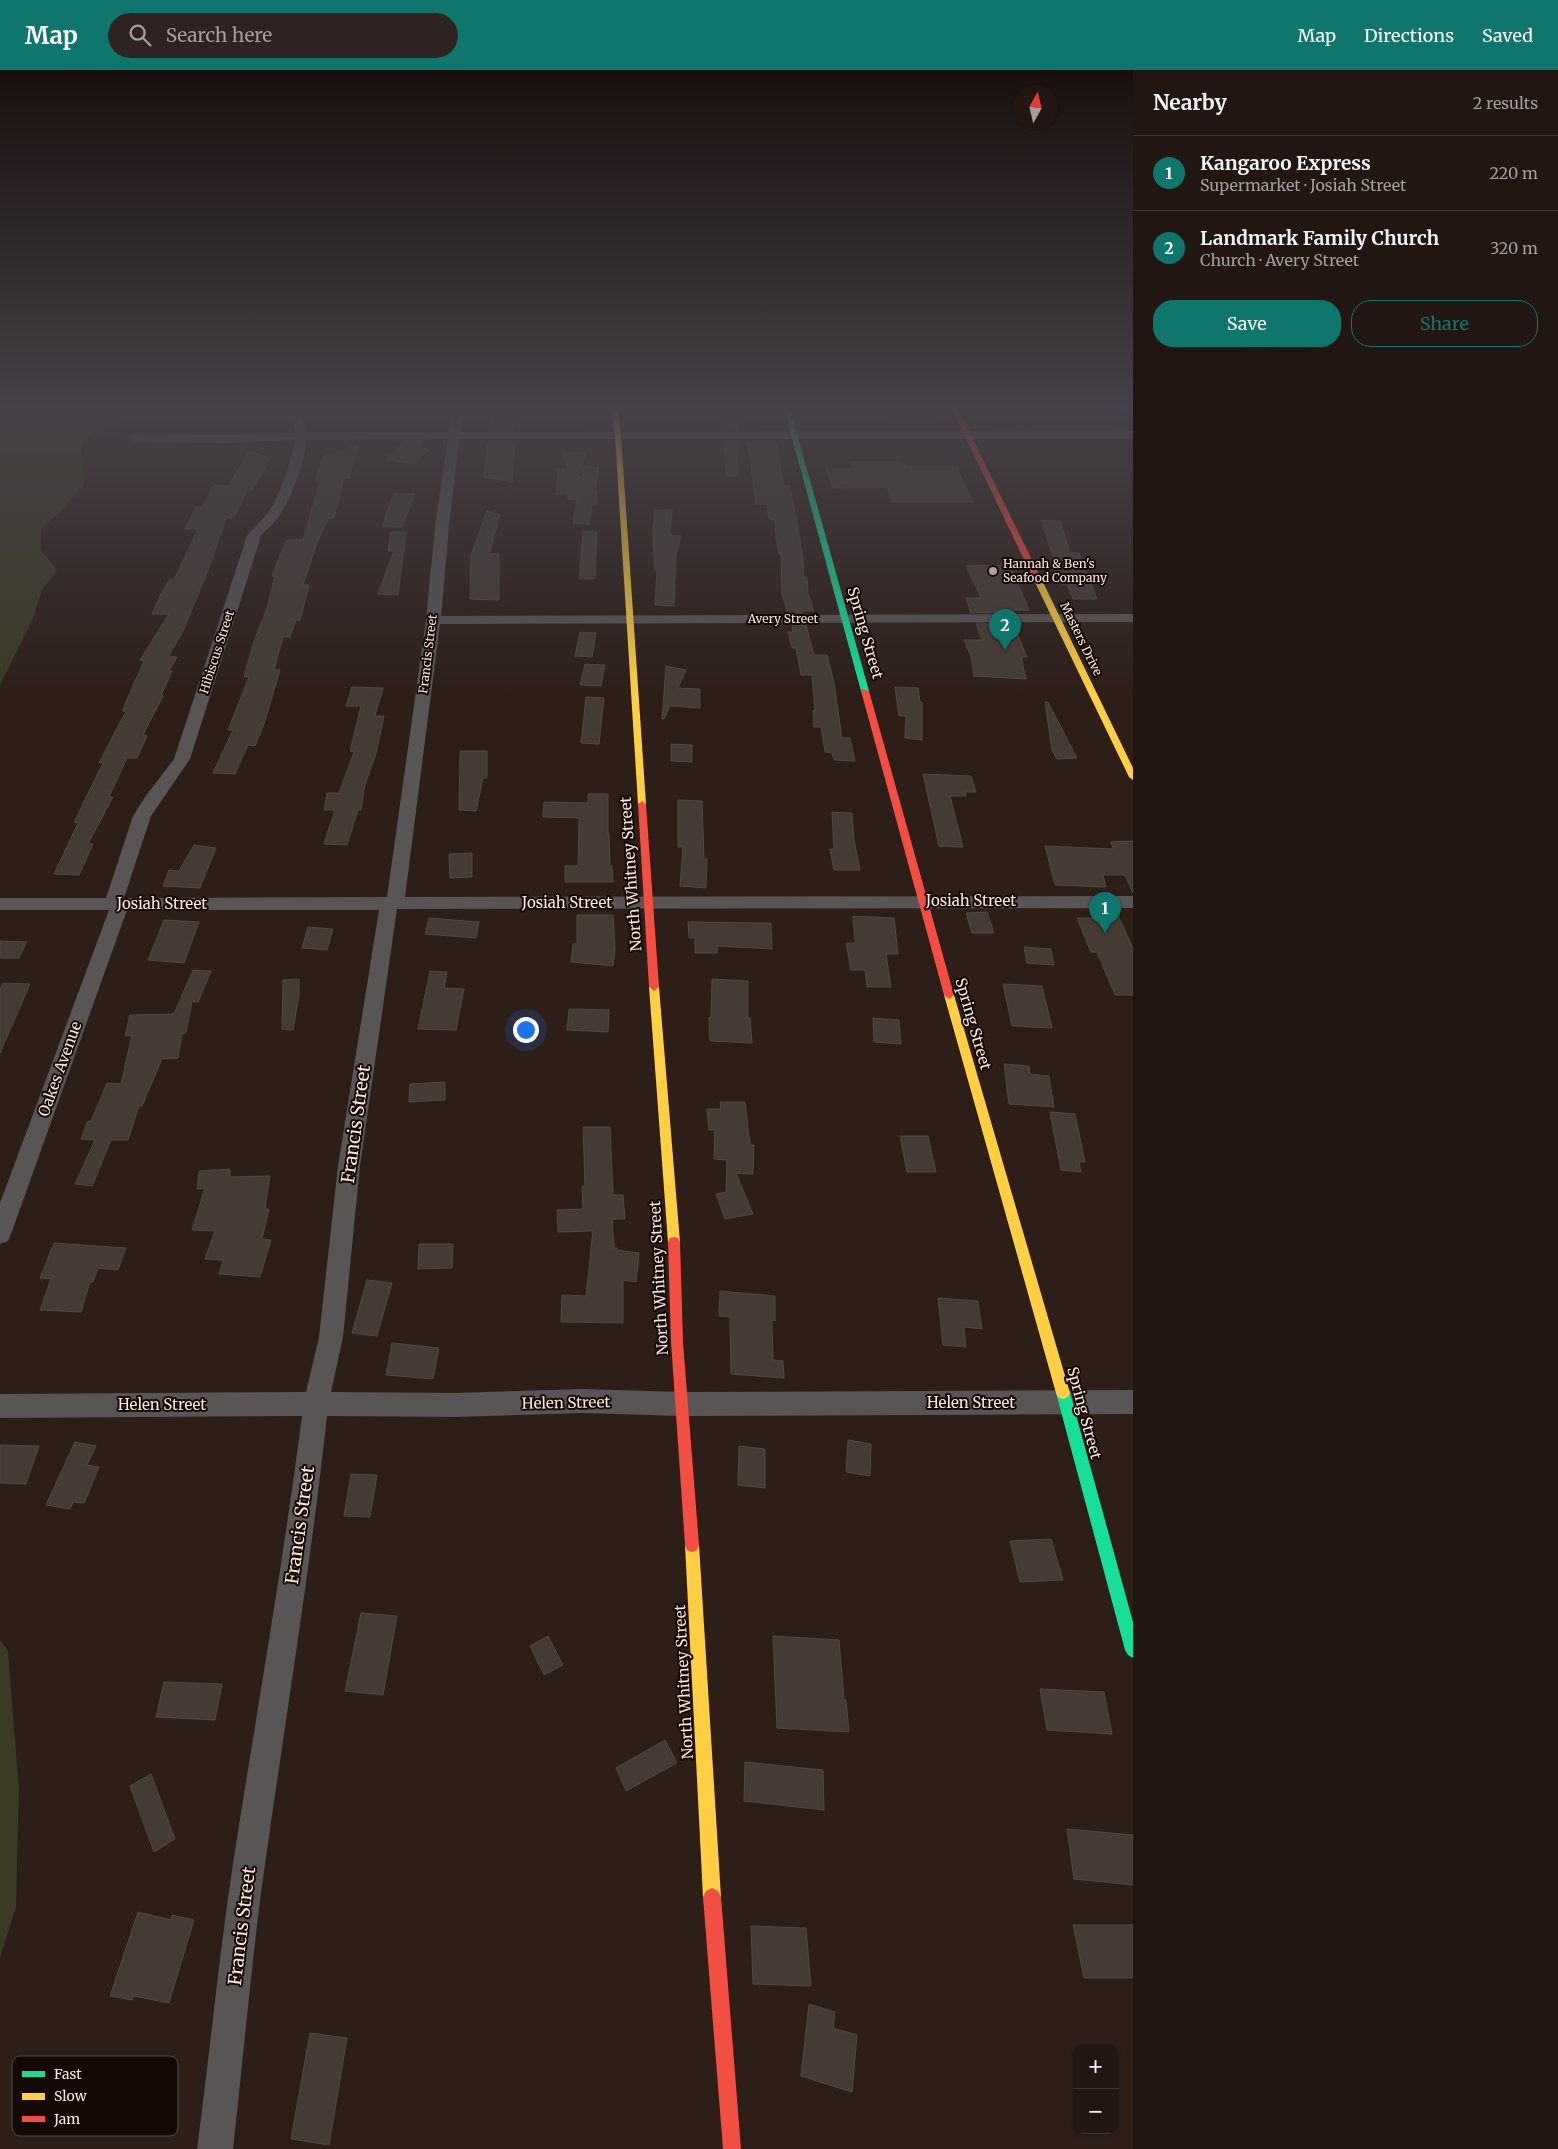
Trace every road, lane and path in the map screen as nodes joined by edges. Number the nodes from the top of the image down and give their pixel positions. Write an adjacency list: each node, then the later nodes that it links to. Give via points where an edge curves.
1 (280, 502): 16 (street, Hibiscus Street, via 274,515 254,536 182,759 143,815)
2 (446, 502): 10 (street, Francis Street)
3 (622, 502): 9 (street, North Whitney Street)
4 (814, 502): 6 (street, Spring Street)
5 (1000, 502): 7 (street, Masters Drive)
6 (846, 618): 7 (street, Avery Street); 9 (street, Avery Street); 12 (street, Spring Street)
7 (1056, 618): 8 (street, Avery Street); 11 (street, Masters Drive)
8 (1133, 618)
9 (630, 619): 10 (street, Avery Street); 17 (street, North Whitney Street)
10 (433, 620): 13 (street, Francis Street)
11 (1133, 778)
12 (924, 901): 14 (street, Josiah Street); 17 (street, Josiah Street); 20 (street, Spring Street)
13 (392, 902): 16 (street, Josiah Street); 17 (street, Josiah Street); 21 (street, Francis Street, via 349,1166 331,1337)
14 (1133, 902)
15 (0, 904): 16 (street, Josiah Street)
16 (116, 904): 18 (street, Oakes Avenue)
17 (648, 904): 22 (street, North Whitney Street, via 676,1266)
18 (0, 1234)
19 (1133, 1402): 20 (street, Helen Street)
20 (1066, 1403): 22 (street, Helen Street); 24 (street, Spring Street)
21 (316, 1404): 22 (street, Helen Street, via 456,1405 583,1401); 23 (street, Helen Street); 25 (street, Francis Street, via 302,1522 250,1858)
22 (682, 1404): 26 (street, North Whitney Street, via 714,1930)
23 (0, 1406)
24 (1133, 1650)
25 (215, 2149)
26 (732, 2149)

